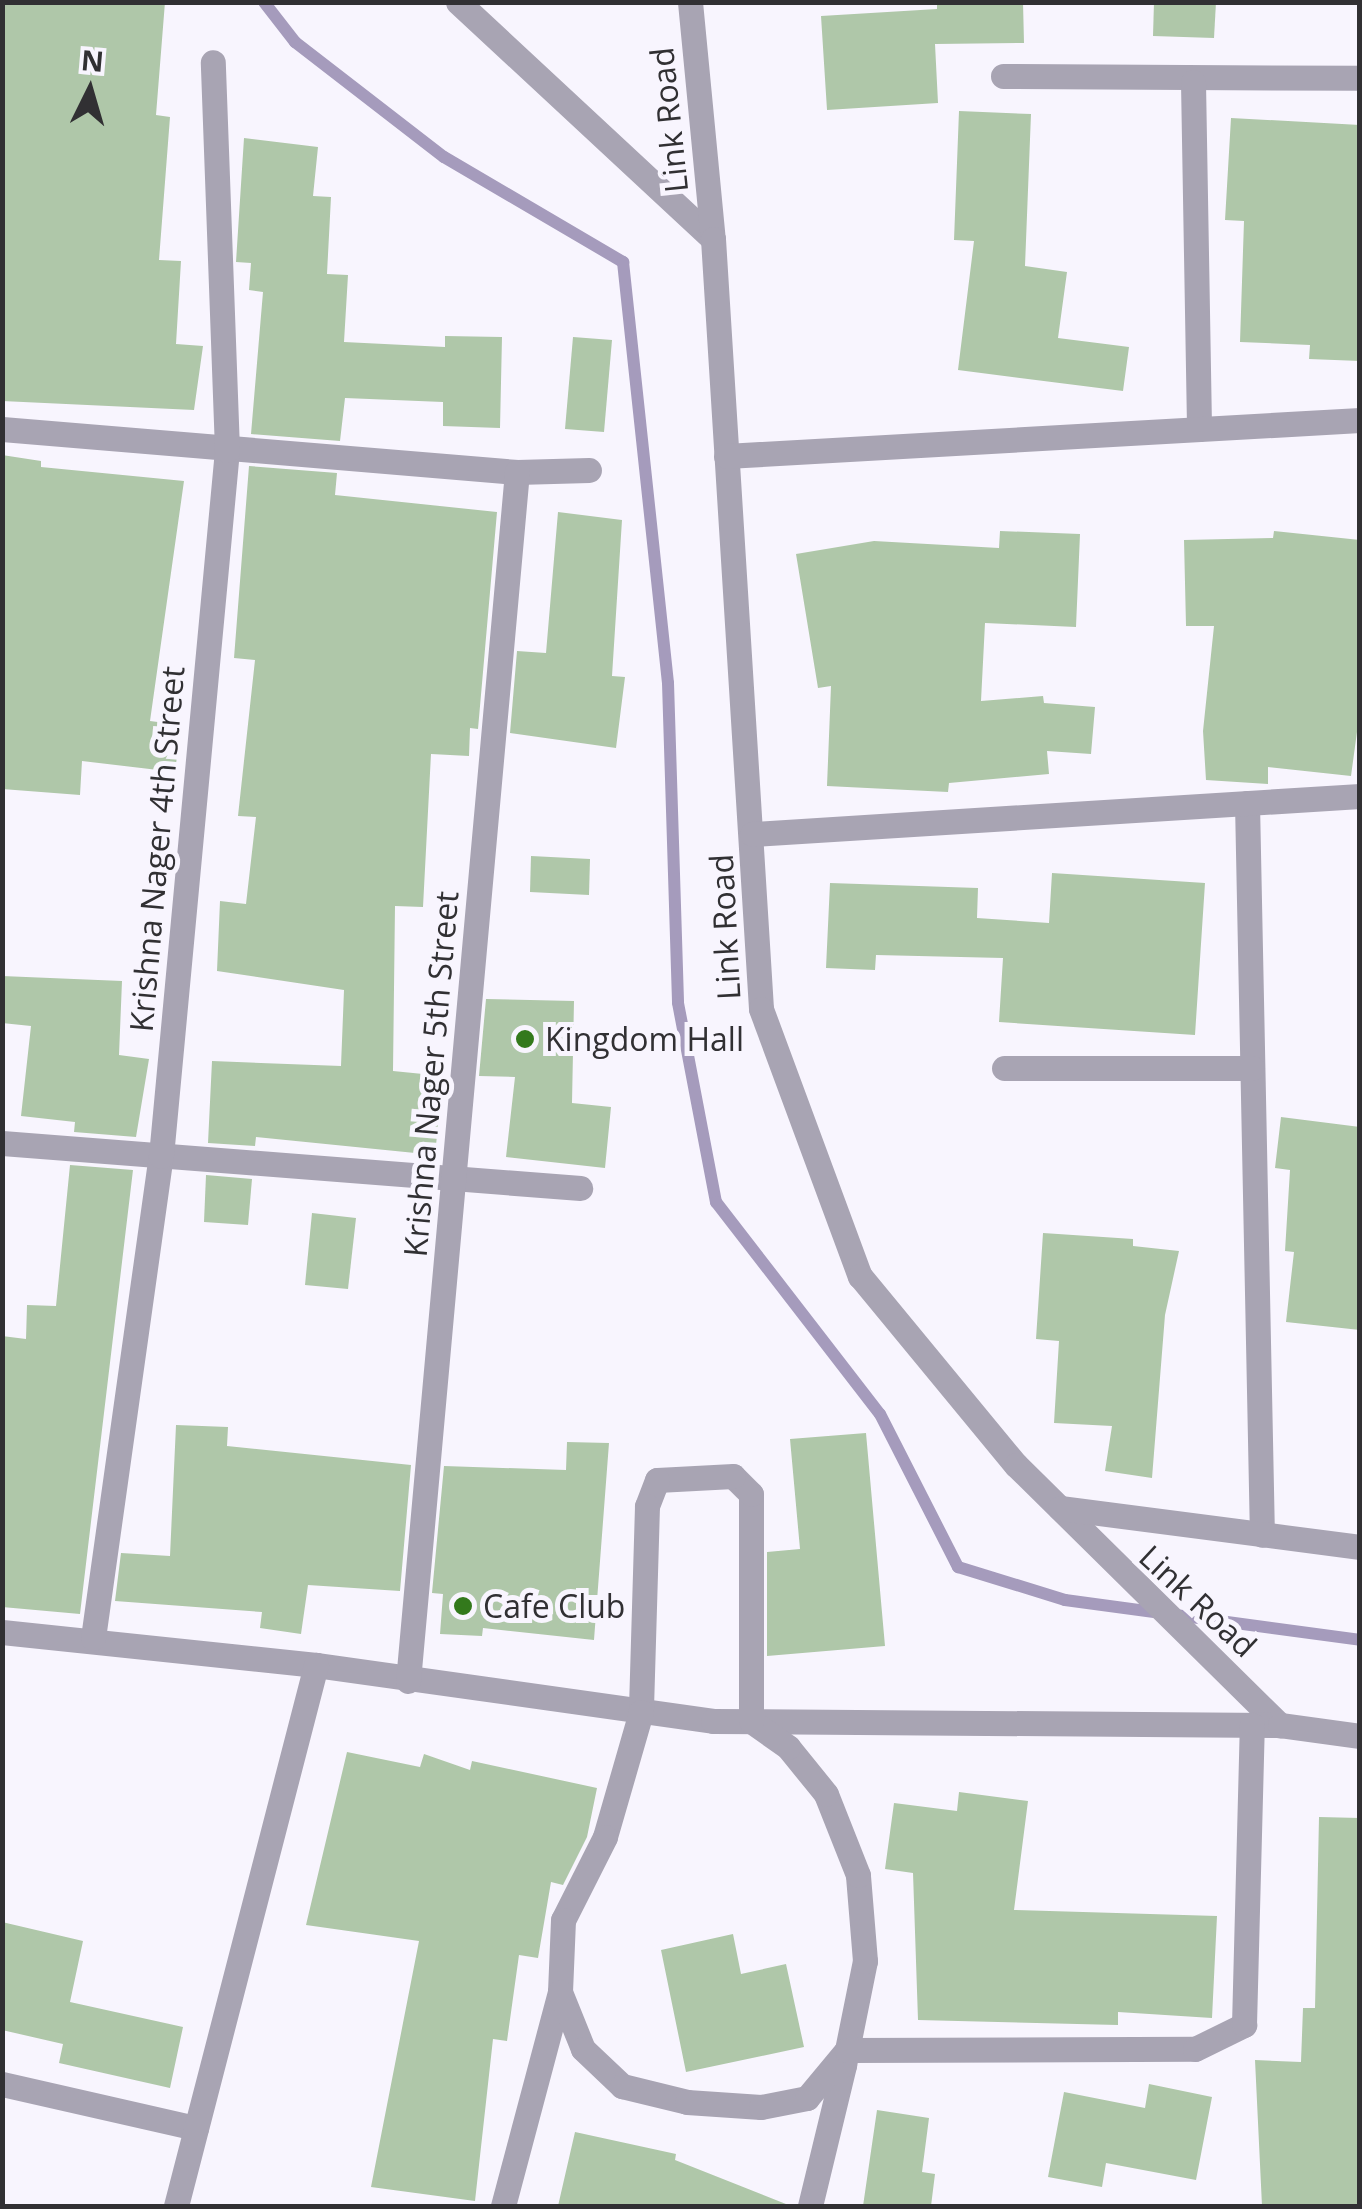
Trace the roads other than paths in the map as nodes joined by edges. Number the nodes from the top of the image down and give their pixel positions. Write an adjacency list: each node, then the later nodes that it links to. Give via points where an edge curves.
1 (458, 2): 7 (street)
2 (690, 2): 7 (street, Link Road)
3 (213, 62): 11 (street, Krishna Nager 4th Street)
4 (1003, 76): 6 (street)
5 (1360, 78): 6 (street)
6 (1192, 82): 10 (street)
7 (713, 239): 12 (street, Link Road)
8 (1360, 420): 10 (street)
9 (2, 429): 11 (street)
10 (1198, 429): 12 (street)
11 (227, 450): 14 (street); 21 (street, Krishna Nager 4th Street)
12 (726, 456): 17 (street, Link Road)
13 (589, 470): 14 (street)
14 (517, 472): 22 (street, Krishna Nager 5th Street)
15 (1360, 796): 16 (street)
16 (1246, 803): 17 (street); 19 (street)
17 (752, 834): 24 (street, Link Road, via 761,1009 860,1276)
18 (1004, 1068): 19 (street)
19 (1252, 1068): 25 (street)
20 (2, 1143): 21 (street)
21 (161, 1156): 22 (street); 28 (street, Krishna Nager 4th Street)
22 (454, 1182): 23 (street); 30 (street, Krishna Nager 5th Street)
23 (580, 1188)
24 (1060, 1508): 25 (street); 34 (street, Link Road)
25 (1262, 1535): 26 (street)
26 (1360, 1548)
27 (2, 1632): 28 (street)
28 (93, 1638): 29 (street)
29 (316, 1664): 30 (street); 39 (street)
30 (408, 1680): 31 (street)
31 (642, 1712): 32 (street); 32 (street, via 650,1492 672,1474 733,1476 744,1482 752,1507); 36 (street, via 605,1836 563,1920)
32 (751, 1722): 33 (street); 37 (street, via 788,1747 826,1794 858,1874 864,1960)
33 (1252, 1725): 34 (street); 37 (street, via 1244,2026 1195,2049)
34 (1280, 1725): 35 (street)
35 (1360, 1736)
36 (560, 1992): 37 (street, via 584,2049 622,2086 686,2102 761,2107 807,2098); 41 (street)
37 (847, 2050): 42 (street)
38 (2, 2084): 39 (street)
39 (196, 2128): 40 (street)
40 (176, 2206)
41 (503, 2206)
42 (810, 2206)

